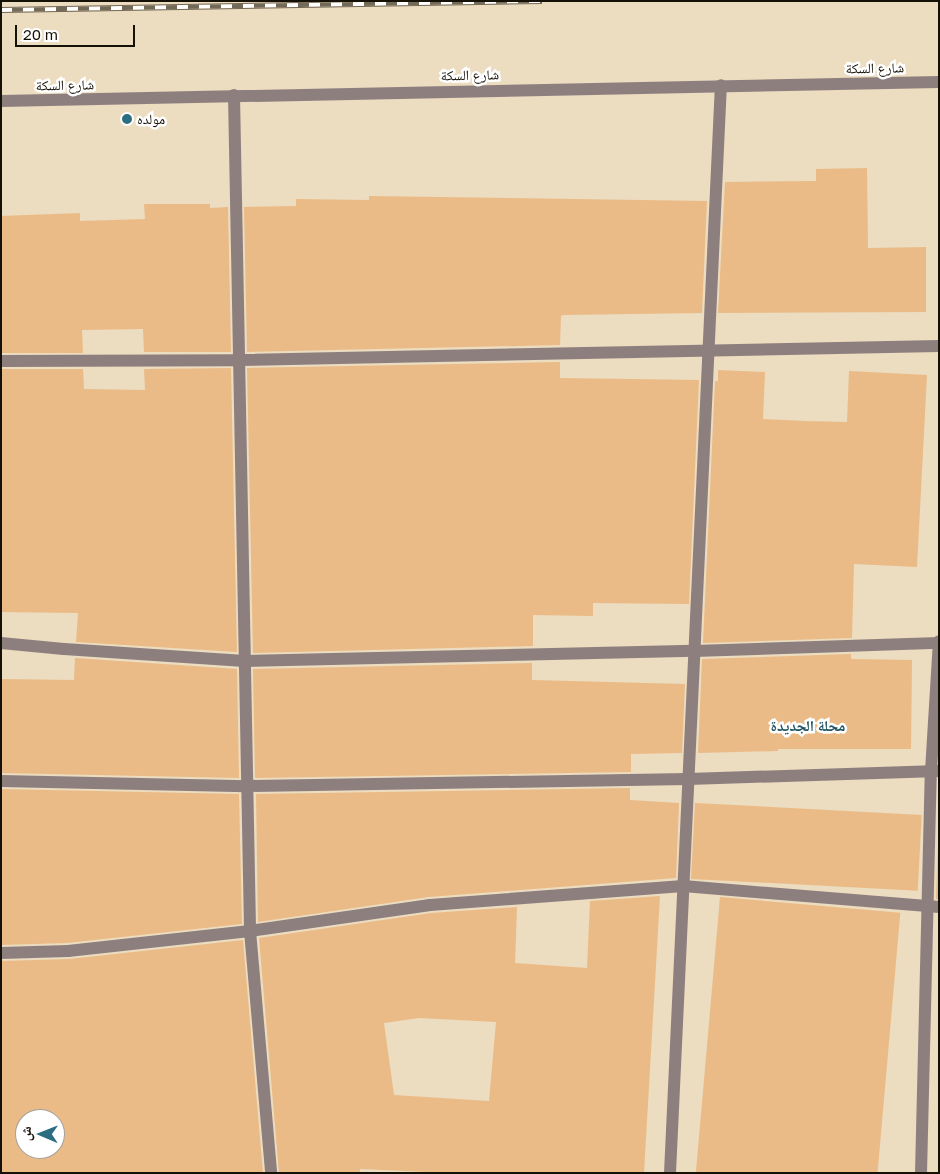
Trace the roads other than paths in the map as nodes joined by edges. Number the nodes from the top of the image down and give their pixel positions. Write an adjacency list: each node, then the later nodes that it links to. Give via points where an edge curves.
1 (939, 82): 2 (street, شارع السكة)
2 (721, 85): 3 (street, شارع السكة); 6 (street)
3 (234, 95): 4 (street, شارع السكة); 8 (street)
4 (1, 101)
5 (939, 346): 6 (street)
6 (708, 352): 8 (street); 11 (street)
7 (1, 360): 8 (street)
8 (239, 360): 12 (street)
9 (1, 643): 12 (street)
10 (939, 643): 11 (street); 13 (street)
11 (694, 651): 12 (street); 14 (street)
12 (245, 661): 16 (street)
13 (935, 771): 14 (street); 18 (street)
14 (688, 779): 16 (street); 17 (street)
15 (1, 781): 16 (street)
16 (247, 786): 19 (street)
17 (683, 886): 18 (street); 19 (street, via 430,904); 22 (street)
18 (933, 906): 23 (street)
19 (250, 930): 20 (street, via 68,951); 21 (street)
20 (1, 953)
21 (270, 1173)
22 (670, 1173)
23 (921, 1173)

